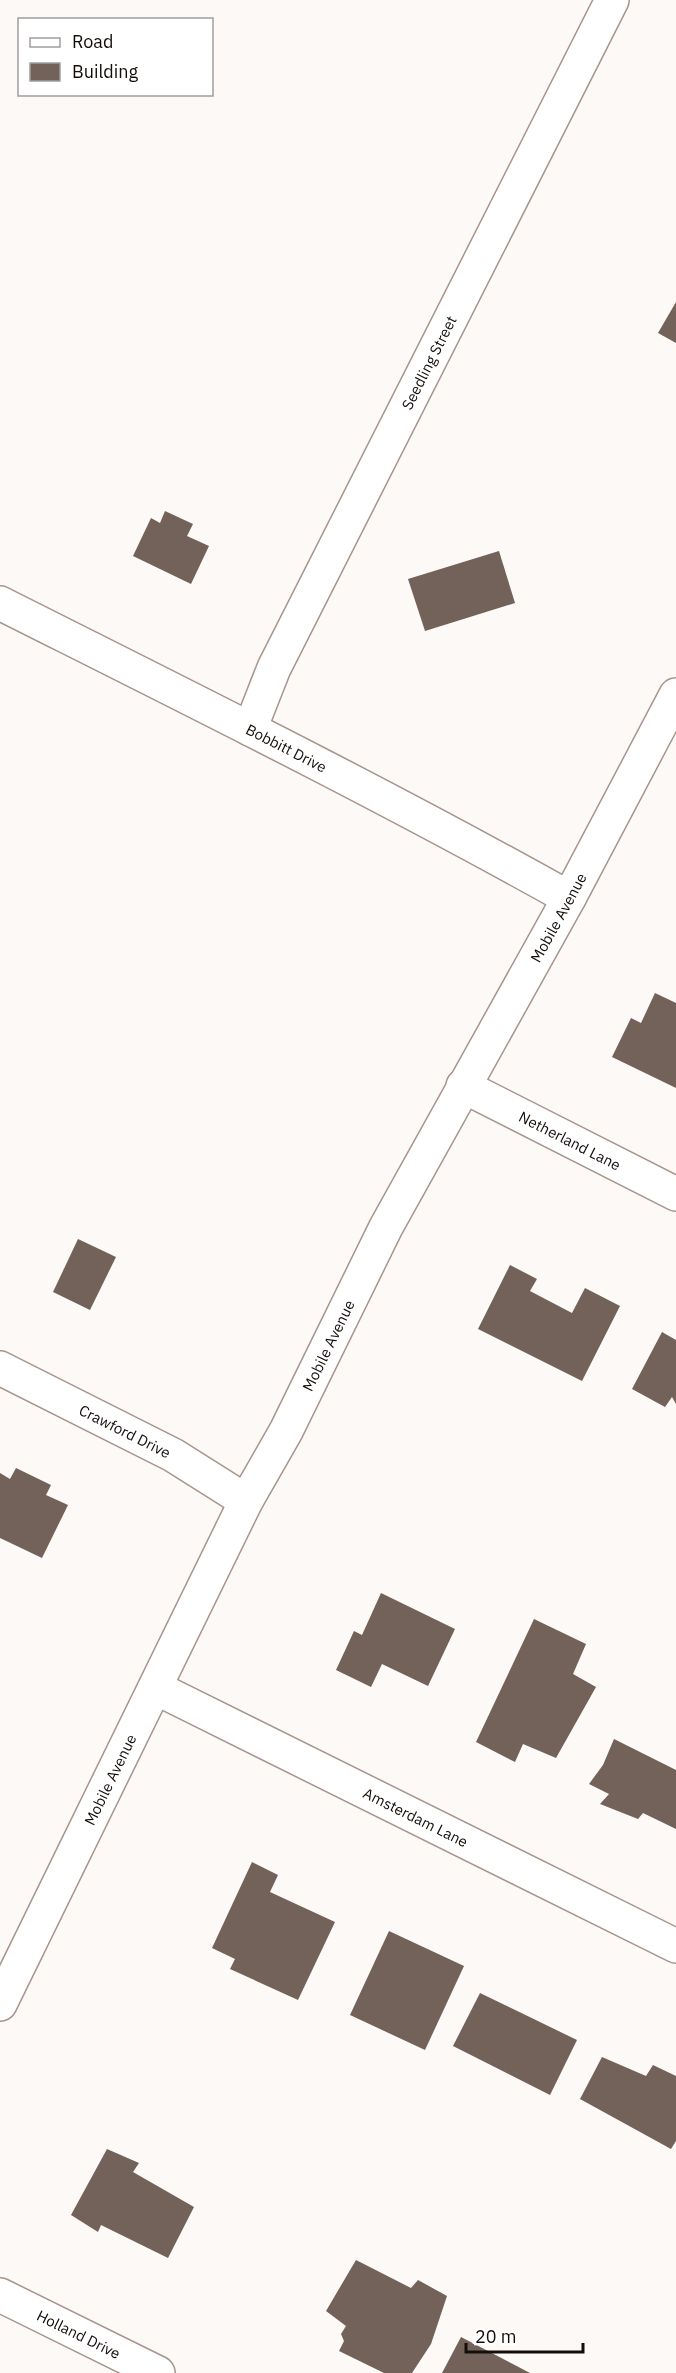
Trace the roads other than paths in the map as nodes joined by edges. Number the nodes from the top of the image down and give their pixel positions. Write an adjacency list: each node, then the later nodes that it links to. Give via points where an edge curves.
1 (612, 0): 4 (street, Seedling Street, via 274,668)
2 (0, 603): 4 (street, Bobbitt Drive)
3 (676, 695): 5 (street, Mobile Avenue)
4 (250, 729): 5 (street, Bobbitt Drive)
5 (569, 898): 6 (street, Mobile Avenue)
6 (463, 1086): 7 (street, Netherland Lane); 9 (street, Mobile Avenue, via 386,1227 286,1431)
7 (676, 1194)
8 (0, 1368): 9 (street, Crawford Drive, via 173,1455)
9 (246, 1501): 10 (street, Mobile Avenue)
10 (156, 1688): 11 (street, Amsterdam Lane); 12 (street, Mobile Avenue)
11 (676, 1946)
12 (0, 2004)
13 (0, 2295): 14 (street, Holland Drive)
14 (158, 2373)

